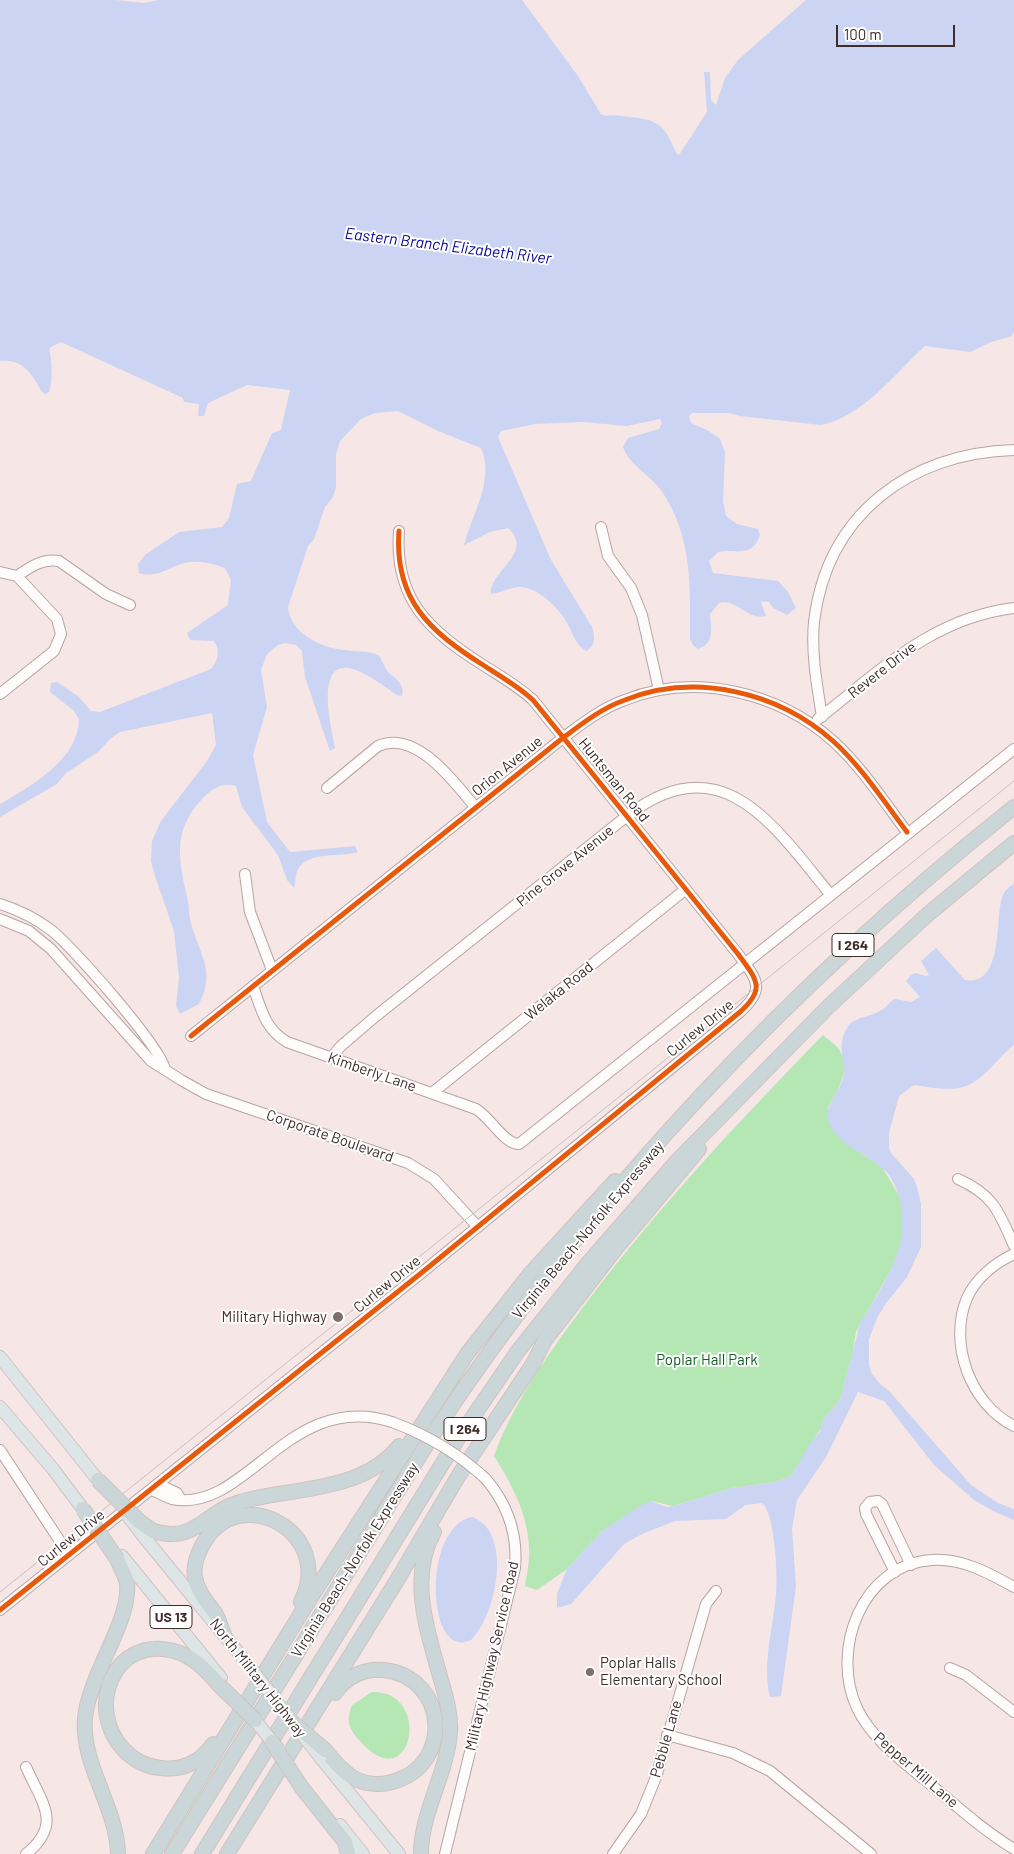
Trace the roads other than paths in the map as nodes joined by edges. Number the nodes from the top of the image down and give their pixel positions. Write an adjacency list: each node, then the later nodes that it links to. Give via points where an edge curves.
1 (1014, 450): 10 (street, via 968,454 918,472 888,490 849,528 832,555 824,576 814,621 814,658)
2 (601, 527): 8 (street, via 608,556 631,588 642,615)
3 (399, 531): 12 (street, Huntsman Road, via 399,557 405,589 420,614 445,640 522,690)
4 (0, 572): 5 (street)
5 (17, 576): 6 (street, via 42,562 59,561 106,594); 9 (street, via 52,613 60,627 60,641 54,651)
6 (130, 605)
7 (1014, 608): 10 (street, Revere Drive, via 971,618 927,637 883,666)
8 (659, 690): 11 (street, Orion Avenue, via 697,687 737,691 768,701); 12 (street, Orion Avenue, via 624,700 586,720)
9 (0, 694)
10 (822, 716): 11 (street, Revere Drive)
11 (812, 724): 18 (street, Orion Avenue, via 840,748)
12 (564, 737): 16 (street, Orion Avenue); 17 (street, Huntsman Road)
13 (1014, 749): 18 (street, Curlew Drive)
14 (327, 788): 16 (street, via 378,746 386,742 400,742 435,762)
15 (1014, 807): 33 (highway, Virginia Beach-Norfolk Expressway / I 264, via 852,947 771,1024)
16 (476, 808): 26 (street, Orion Avenue)
17 (627, 816): 21 (street, Huntsman Road); 22 (street, Pine Grove Avenue, via 647,801 674,791 697,788 726,793 763,815); 30 (street, Pine Grove Avenue, via 376,1016)
18 (907, 832): 22 (street, Curlew Drive)
19 (1014, 843): 29 (highway, Virginia Beach-Norfolk Expressway / I 264, via 868,969)
20 (245, 874): 26 (street, via 250,912)
21 (686, 889): 25 (street, Huntsman Road); 32 (street, Welaka Road)
22 (830, 894): 25 (street, Curlew Drive)
23 (0, 904): 31 (street, via 35,919 65,943 149,1040)
24 (0, 919): 31 (street, Corporate Boulevard, via 29,931 51,949 150,1060)
25 (744, 963): 34 (street, Curlew Drive, via 524,1141); 36 (street, Curlew Drive, via 758,985 749,1004)
26 (272, 970): 27 (street, Orion Avenue)
27 (253, 986): 28 (street, Orion Avenue); 30 (street, Kimberly Lane, via 266,1022 277,1036)
28 (191, 1036)
29 (787, 1049): 44 (highway, via 653,1203 545,1340 533,1364); 76 (highway, Virginia Beach-Norfolk Expressway / I 264, via 730,1104 646,1194 518,1351 457,1440)
30 (331, 1058): 32 (street, Kimberly Lane)
31 (165, 1069): 36 (street, Corporate Boulevard, via 206,1094 424,1171 442,1186)
32 (432, 1093): 34 (street, Kimberly Lane, via 484,1114)
33 (680, 1121): 40 (highway, via 618,1176 536,1267); 75 (highway, Virginia Beach-Norfolk Expressway / I 264, via 557,1262 478,1367)
34 (510, 1143)
35 (958, 1179): 37 (street, via 978,1188 990,1200)
36 (478, 1227): 46 (street, Curlew Drive)
37 (1014, 1246)
38 (1014, 1254): 42 (street, via 992,1267 974,1287 965,1307 961,1333 963,1360 972,1383 989,1405)
39 (0, 1357): 45 (main road)
40 (441, 1392): 48 (highway, via 397,1449 362,1474 336,1483 240,1502 218,1512 196,1529 183,1533); 57 (highway)
41 (0, 1407): 47 (main road)
42 (1014, 1426)
43 (0, 1450): 49 (street)
44 (459, 1475): 66 (highway); 82 (highway, via 430,1539 422,1571 424,1616 448,1705 450,1732 423,1828)
45 (95, 1476): 48 (highway, bridge, via 139,1520)
46 (155, 1487): 49 (street, Curlew Drive); 83 (street, Military Highway Service Road, bridge, via 173,1499 200,1498 221,1488 298,1434 320,1423 357,1416 392,1422 442,1445 486,1479 501,1498 513,1528 515,1568)
47 (84, 1509): 50 (highway, bridge)
48 (148, 1534): 56 (main road, North Military Highway / US 13)
49 (69, 1555): 55 (street, Curlew Drive)
50 (119, 1558): 59 (main road, North Military Highway / US 13); 73 (highway, via 127,1584 126,1602 91,1688 85,1719 88,1747 109,1807)
51 (911, 1565): 52 (street, Pepper Mill Lane); 52 (street, via 882,1504 874,1500 865,1508 866,1514); 53 (street, Pepper Mill Lane, via 933,1560 961,1563)
52 (895, 1572): 71 (street, Pepper Mill Lane, via 866,1599 850,1634 847,1664 857,1707 871,1731 896,1754 987,1832)
53 (1014, 1587)
54 (716, 1591): 64 (street, Pebble Lane, via 706,1604)
55 (0, 1610)
56 (224, 1634): 57 (highway, via 195,1577 200,1549 212,1532 227,1521 247,1516 268,1518 295,1534 305,1551 309,1569 306,1592); 63 (main road, North Military Highway / US 13, bridge)
57 (280, 1648): 60 (highway)
58 (950, 1668): 61 (street, via 966,1675)
59 (220, 1682): 60 (highway, via 184,1654 162,1649 140,1652 123,1663 108,1684 105,1706 108,1725 118,1744 134,1758 155,1768 183,1767 211,1748); 62 (highway, bridge)
60 (254, 1690): 74 (highway)
61 (1014, 1712)
62 (255, 1720): 65 (main road, North Military Highway, bridge)
63 (291, 1720): 67 (highway, bridge)
64 (667, 1735): 84 (street, Pebble Lane, via 656,1777 641,1814); 85 (street, via 733,1753 770,1771)
65 (272, 1742): 70 (highway, bridge)
66 (294, 1745): 67 (highway, via 339,1687 347,1679 364,1672 384,1670 404,1676 422,1690 432,1706 436,1725 431,1751 420,1768 404,1779 380,1784 361,1782); 69 (highway)
67 (322, 1754): 81 (main road)
68 (26, 1768): 72 (street, via 47,1819 44,1836)
69 (274, 1779): 77 (highway); 78 (highway)
70 (304, 1785): 79 (highway, via 345,1842); 80 (main road)
71 (1014, 1849)
72 (26, 1854)
73 (118, 1854)
74 (153, 1854)
75 (172, 1854)
76 (202, 1854)
77 (227, 1854)
78 (239, 1854)
79 (348, 1854)
80 (363, 1854)
81 (399, 1854)
82 (421, 1854)
83 (445, 1854)
84 (614, 1854)
85 (871, 1854)

